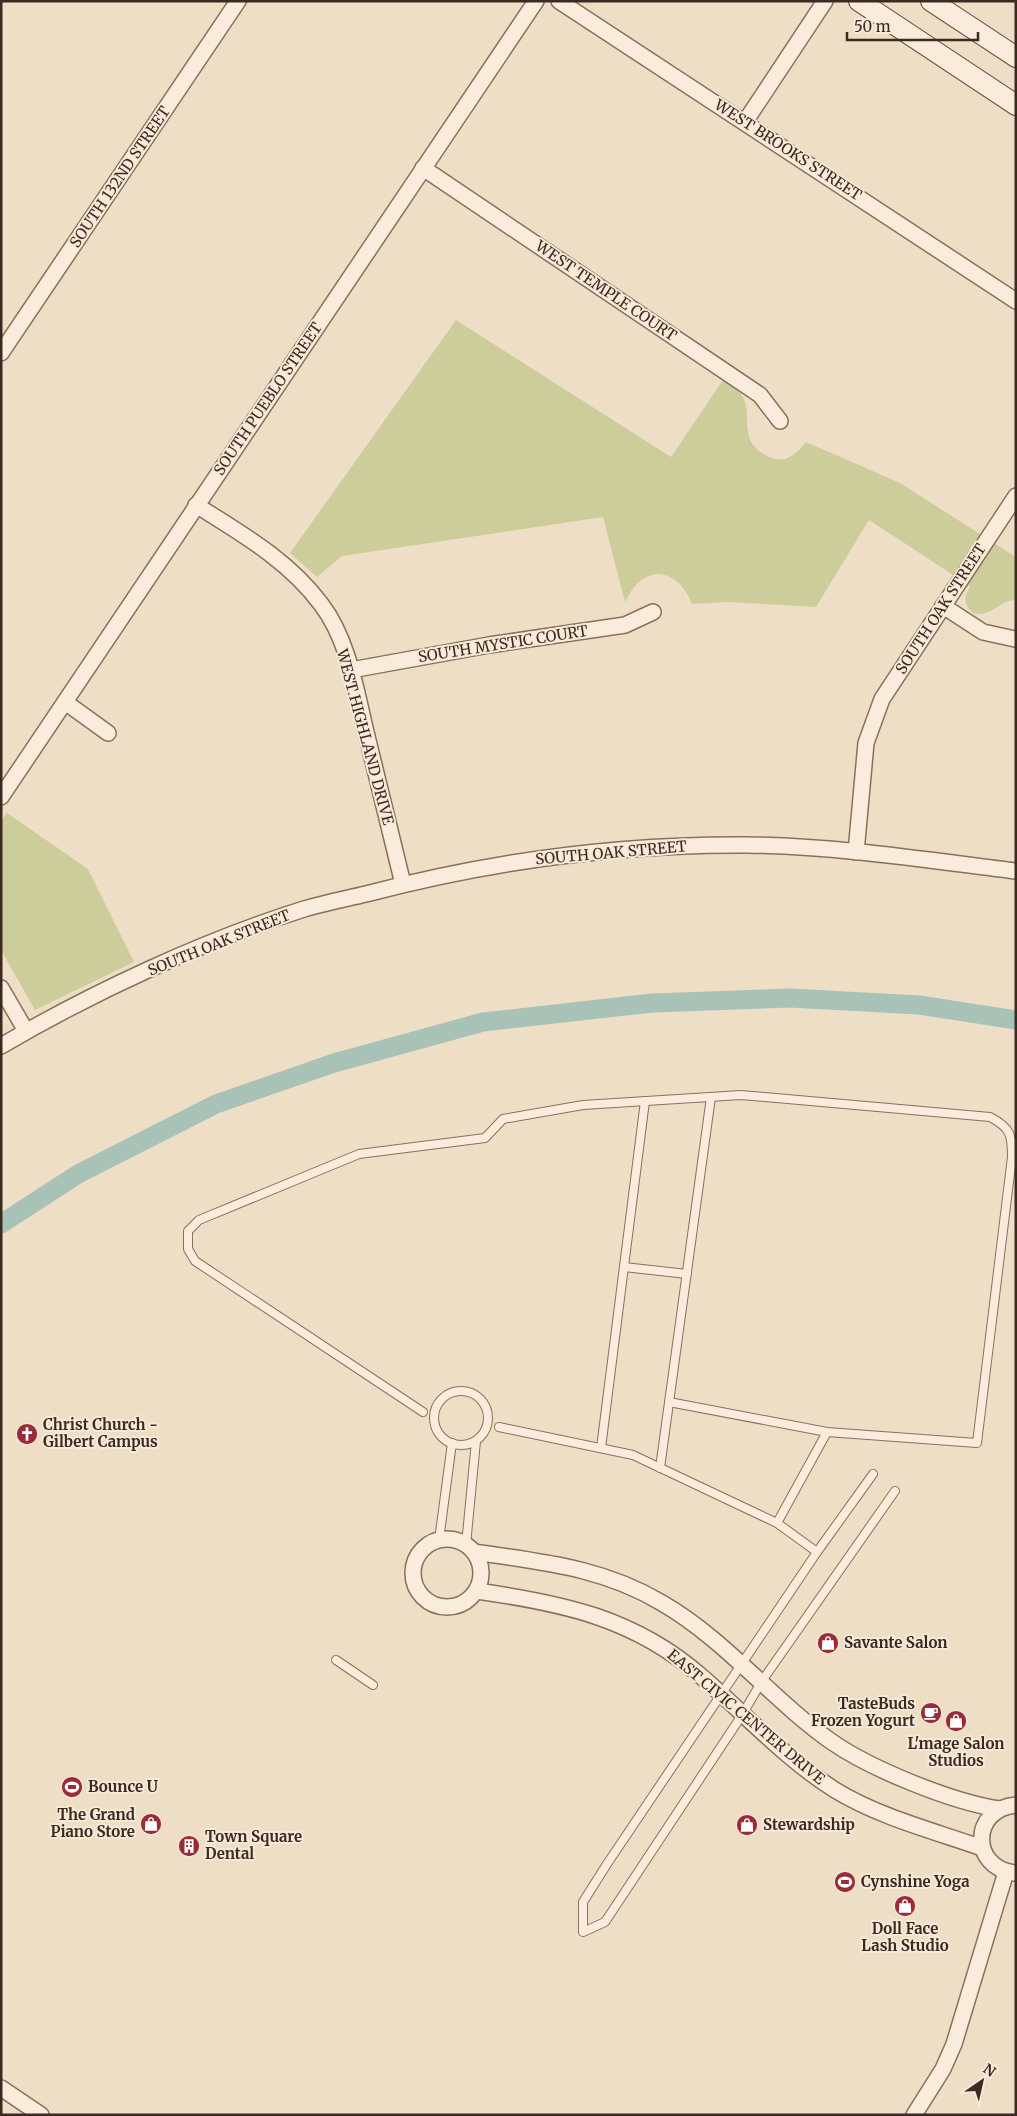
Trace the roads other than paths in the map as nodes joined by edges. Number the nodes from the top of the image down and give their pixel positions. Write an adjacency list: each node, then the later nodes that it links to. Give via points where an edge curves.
1 (238, 1): 12 (street, SOUTH 132ND STREET)
2 (536, 1): 10 (street, SOUTH PUEBLO STREET)
3 (559, 1): 9 (street, WEST BROOKS STREET)
4 (825, 1): 9 (street)
5 (859, 1): 8 (main road)
6 (931, 1): 7 (main road)
7 (1016, 57)
8 (1016, 105)
9 (745, 122): 11 (street, WEST BROOKS STREET)
10 (424, 168): 13 (street, WEST TEMPLE COURT, via 760,395); 15 (street, SOUTH PUEBLO STREET)
11 (1016, 301)
12 (1, 353)
13 (780, 421)
14 (1016, 496): 16 (street, SOUTH OAK STREET)
15 (196, 505): 19 (street, WEST HIGHLAND DRIVE, via 269,551 288,567 322,604); 20 (street, SOUTH PUEBLO STREET)
16 (943, 606): 18 (street, via 983,632); 23 (street, SOUTH OAK STREET, via 874,716 866,743)
17 (653, 612): 19 (street, SOUTH MYSTIC COURT, via 625,625)
18 (1015, 639)
19 (350, 670): 25 (street, WEST HIGHLAND DRIVE)
20 (65, 702): 21 (street); 22 (street, SOUTH PUEBLO STREET)
21 (108, 733)
22 (1, 797)
23 (856, 852): 24 (street); 25 (street, SOUTH OAK STREET, via 751,845 639,848 530,859)
24 (1016, 871)
25 (403, 884): 27 (street, SOUTH OAK STREET, via 306,908 226,937 100,993)
26 (1, 988): 27 (street)
27 (26, 1031): 28 (street, SOUTH OAK STREET)
28 (1, 1046)
29 (711, 1097): 30 (lane); 32 (lane); 40 (lane, via 741,1095 990,1118 1002,1123 1012,1136 977,1443)
30 (645, 1101): 31 (lane); 35 (lane, via 583,1105 503,1119 485,1138 359,1154 199,1220 188,1232 188,1249 196,1261)
31 (624, 1267): 32 (lane); 43 (lane)
32 (687, 1274): 33 (lane)
33 (669, 1402): 40 (lane); 44 (lane)
34 (435, 1411): 35 (lane); 36 (lane); 37 (lane, via 445,1396 462,1391 484,1404)
35 (422, 1412): 36 (lane)
36 (434, 1420): 42 (lane, via 441,1436)
37 (488, 1421): 38 (lane); 39 (lane)
38 (499, 1427): 39 (lane); 43 (lane)
39 (486, 1429): 41 (lane)
40 (827, 1432): 47 (lane)
41 (476, 1442): 42 (lane); 49 (lane)
42 (452, 1443): 48 (lane)
43 (601, 1448): 44 (lane, via 633,1455)
44 (660, 1468): 47 (lane)
45 (873, 1474): 50 (lane)
46 (895, 1491): 54 (lane)
47 (777, 1523): 50 (lane)
48 (439, 1540): 49 (street, via 448,1539); 51 (street, via 426,1547 416,1559 414,1583 422,1597 449,1608 469,1600)
49 (470, 1549): 51 (street, via 481,1572); 53 (street, via 587,1570 626,1584 690,1621)
50 (817, 1552): 53 (lane)
51 (476, 1591): 56 (street, EAST CIVIC CENTER DRIVE, via 535,1599 603,1618 668,1651 702,1676)
52 (336, 1660): 55 (lane)
53 (742, 1664): 54 (street); 56 (lane)
54 (762, 1681): 57 (lane); 59 (street, via 831,1741 856,1757 976,1806)
55 (373, 1685)
56 (722, 1696): 57 (street, EAST CIVIC CENTER DRIVE); 57 (lane, via 584,1902 583,1932 605,1922)
57 (742, 1715): 60 (street, EAST CIVIC CENTER DRIVE, via 809,1772 836,1790 868,1807)
58 (1016, 1805): 59 (street)
59 (999, 1809): 60 (street, via 984,1826)
60 (982, 1848): 61 (street, via 996,1867)
61 (1011, 1873): 64 (street, via 954,2044)
62 (1, 2088): 63 (street)
63 (41, 2115)
64 (914, 2115)

